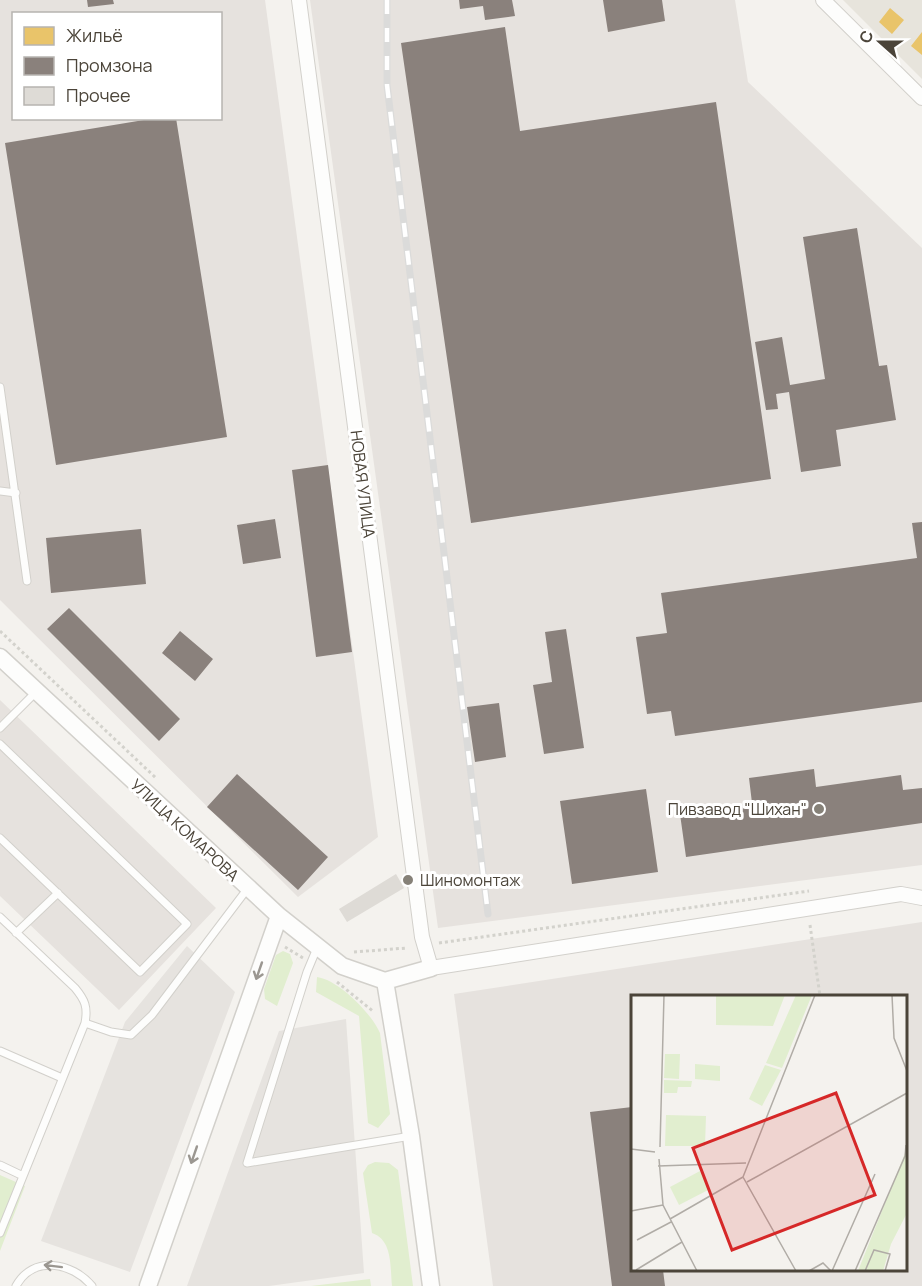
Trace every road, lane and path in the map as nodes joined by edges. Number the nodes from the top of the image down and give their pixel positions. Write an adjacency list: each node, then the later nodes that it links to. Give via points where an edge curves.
1 (299, 0): 28 (street, НОВАЯ УЛИЦА, via 422,937)
2 (823, 0): 3 (street)
3 (922, 98)
4 (0, 387): 6 (lane)
5 (0, 491): 6 (lane)
6 (16, 493): 7 (lane)
7 (27, 581)
8 (0, 631): 13 (path)
9 (0, 657): 10 (street, УЛИЦА КОМАРОВА)
10 (36, 692): 11 (lane); 15 (street, УЛИЦА КОМАРОВА)
11 (0, 728)
12 (0, 744): 17 (lane, via 187,924 140,972)
13 (163, 784)
14 (0, 838): 17 (lane)
15 (248, 888): 19 (street, УЛИЦА КОМАРОВА); 33 (lane, via 152,1015 131,1035)
16 (809, 891): 24 (path)
17 (58, 893): 22 (lane)
18 (922, 898): 28 (street, via 901,894)
19 (279, 916): 23 (street); 27 (street, УЛИЦА КОМАРОВА)
20 (0, 917): 22 (lane)
21 (810, 925): 31 (path)
22 (16, 933): 33 (lane, via 84,999)
23 (270, 939): 27 (path); 42 (street, one-way to 42)
24 (435, 943)
25 (407, 948): 26 (path)
26 (347, 950)
27 (313, 955): 30 (street, УЛИЦА КОМАРОВА); 36 (lane, via 247,1163)
28 (430, 968): 30 (street)
29 (335, 981): 32 (path)
30 (385, 981): 36 (street)
31 (820, 995)
32 (376, 1015)
33 (85, 1023): 35 (lane)
34 (0, 1051): 35 (lane)
35 (62, 1078): 38 (lane)
36 (411, 1136): 43 (street)
37 (0, 1165): 38 (lane)
38 (21, 1175): 39 (lane)
39 (0, 1233)
40 (16, 1286): 41 (lane, one-way to 40, via 81,1275 54,1265 28,1270)
41 (92, 1286)
42 (148, 1286)
43 (431, 1286)

